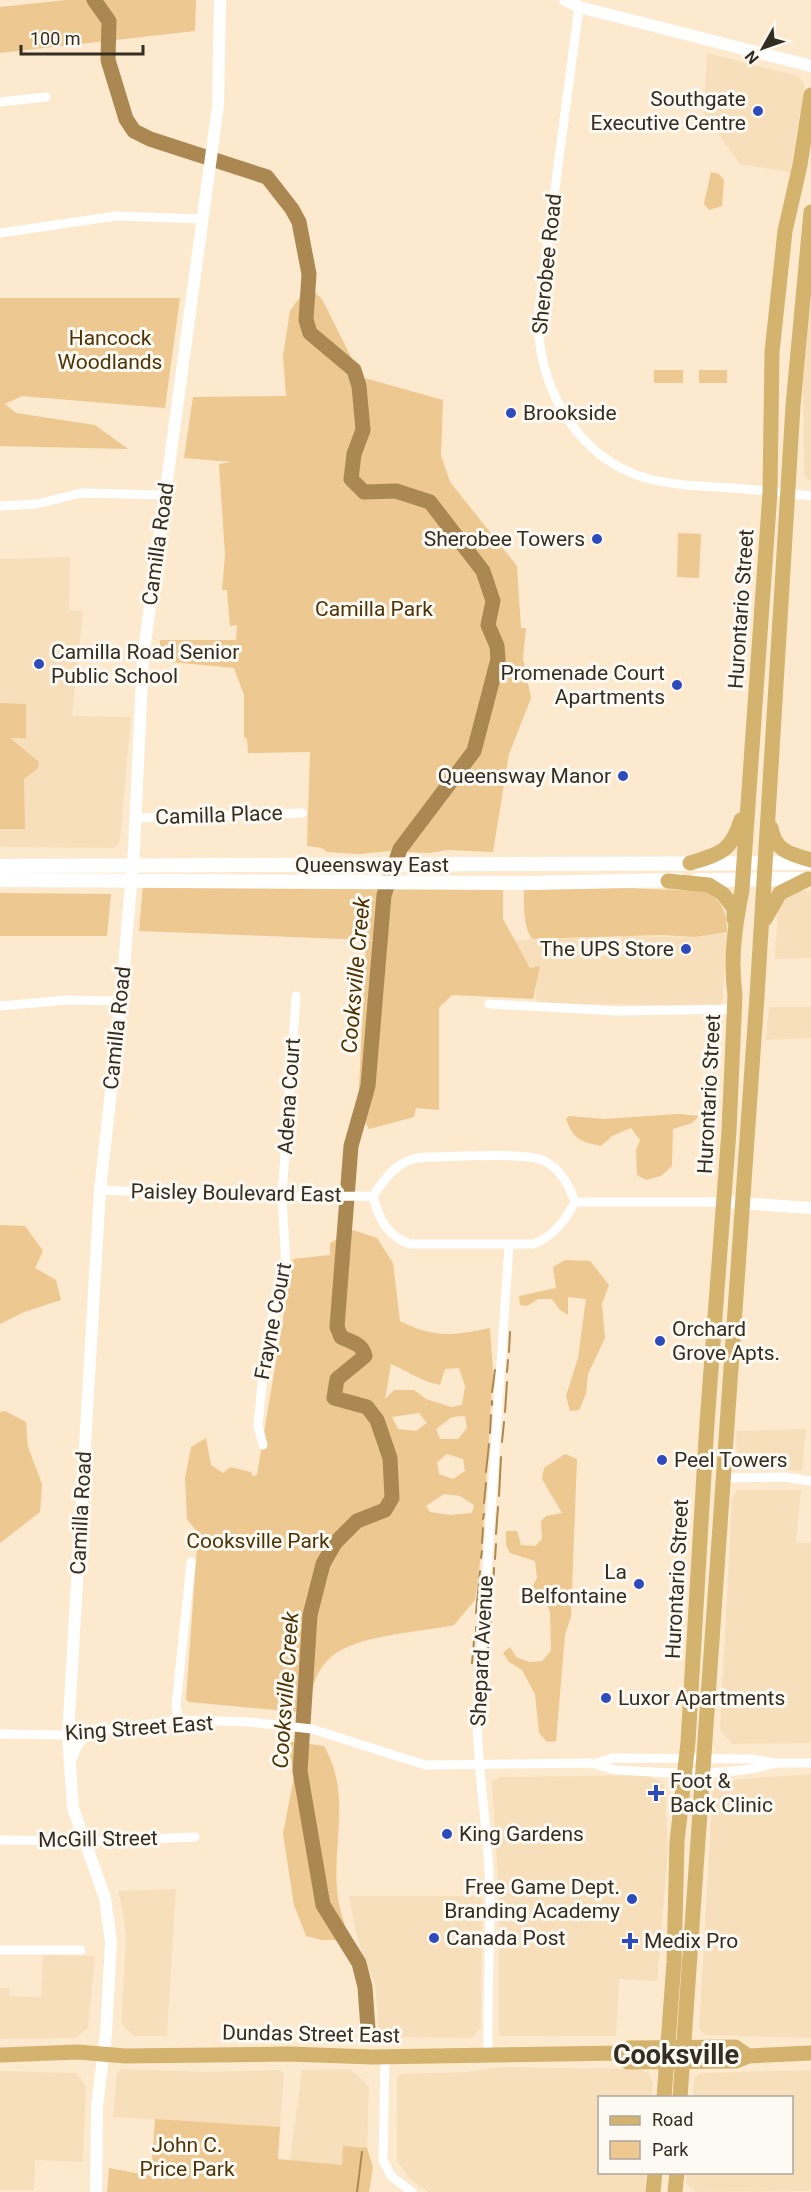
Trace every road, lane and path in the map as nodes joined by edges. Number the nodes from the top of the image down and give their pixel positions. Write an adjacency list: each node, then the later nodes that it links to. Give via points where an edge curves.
1 (220, 0): 9 (street, Camilla Road, via 218,106)
2 (565, 0): 3 (street)
3 (579, 7): 4 (street); 11 (street, Sherobee Road, via 539,309 538,336 546,381 586,440 630,471 649,479 694,486)
4 (811, 66)
5 (811, 95): 11 (main road, Hurontario Street, via 785,231 775,322)
6 (45, 97): 7 (street)
7 (0, 102)
8 (811, 212): 12 (main road, Hurontario Street, via 794,382)
9 (201, 219): 10 (street, via 116,216); 13 (street, Camilla Road)
10 (0, 233)
11 (770, 492): 12 (street, Sherobee Road); 16 (main road, Hurontario Street)
12 (788, 494): 14 (street, Sherobee Road); 18 (main road, Hurontario Street)
13 (164, 495): 15 (street, via 81,493 37,504); 19 (street, Camilla Road, via 143,658)
14 (811, 496)
15 (0, 506)
16 (747, 800): 21 (main road, via 731,845 717,855); 24 (main road, Hurontario Street)
17 (302, 813): 19 (street, Camilla Place)
18 (768, 817): 20 (main road, via 773,840 780,848); 25 (main road, Hurontario Street)
19 (136, 818): 23 (street, Camilla Road)
20 (811, 862): 25 (main road)
21 (690, 863): 23 (main road, Queensway East); 24 (main road, Queensway East)
22 (0, 866): 23 (main road, Queensway East)
23 (132, 866): 29 (street, Camilla Road)
24 (743, 872): 25 (main road); 28 (main road, Queensway East); 31 (main road, Hurontario Street)
25 (765, 872): 26 (main road); 30 (main road, Hurontario Street)
26 (810, 879): 30 (main road, via 780,893)
27 (0, 880): 29 (main road, Queensway East)
28 (668, 880): 29 (main road, Queensway East); 31 (main road, via 709,885 723,894 734,908)
29 (131, 881): 33 (street, Camilla Road)
30 (761, 927): 42 (main road, Hurontario Street)
31 (734, 931): 36 (main road, Hurontario Street)
32 (296, 996): 38 (street, Adena Court)
33 (121, 1000): 35 (street); 37 (street, Camilla Road)
34 (489, 1004): 36 (street, via 618,1011)
35 (0, 1006)
36 (734, 1010): 41 (main road, Hurontario Street)
37 (100, 1190): 38 (street, Paisley Boulevard East); 52 (street, Camilla Road)
38 (282, 1196): 39 (street, Paisley Boulevard East); 45 (street, Frayne Court, via 286,1268 265,1352 258,1426)
39 (369, 1196): 40 (street, Paisley Boulevard East, via 389,1173 409,1159 530,1157 557,1170); 44 (street, Paisley Boulevard East, via 387,1230 410,1244)
40 (574, 1202): 41 (street); 44 (street, Paisley Boulevard East, via 548,1237 533,1244)
41 (724, 1202): 42 (street); 55 (main road, Hurontario Street)
42 (742, 1204): 43 (street); 46 (main road, Hurontario Street)
43 (811, 1208)
44 (509, 1246): 54 (street, Shepard Avenue, via 477,1714)
45 (263, 1445)
46 (724, 1478): 47 (street, via 785,1477); 56 (main road, Hurontario Street)
47 (811, 1481)
48 (191, 1562): 49 (street, via 176,1706)
49 (179, 1720): 50 (street, King Street East); 54 (street, King Street East, via 295,1726 425,1765)
50 (103, 1728): 52 (street, King Street East); 57 (street, via 76,1744)
51 (0, 1734): 52 (street, King Street East)
52 (68, 1735): 57 (street, Camilla Road)
53 (811, 1763): 56 (street, King Street East, via 775,1763 753,1770)
54 (480, 1765): 55 (street, King Street East, via 597,1763 614,1770); 68 (street, Shepard Avenue, via 490,1900)
55 (685, 1765): 56 (street, King Street East); 65 (main road, Hurontario Street, via 677,1842)
56 (704, 1765): 65 (main road, Hurontario Street)
57 (70, 1785): 60 (street, Camilla Road)
58 (195, 1837): 60 (street, McGill Street)
59 (0, 1840): 60 (street, McGill Street)
60 (82, 1840): 64 (street, Camilla Road, via 103,1891 111,1932)
61 (0, 1950): 62 (street)
62 (81, 1950)
63 (811, 2053): 65 (main road, Dundas Street East, via 748,2056 735,2047)
64 (103, 2054): 66 (main road, Dundas Street East); 67 (main road, Dundas Street East); 73 (street, Camilla Road, via 96,2126)
65 (675, 2054): 68 (main road, Dundas Street East, via 628,2048 622,2053); 69 (main road, Hurontario Street); 70 (main road, Hurontario Street)
66 (0, 2055)
67 (385, 2056): 68 (main road, Dundas Street East); 74 (street, via 383,2160 391,2176)
68 (488, 2056)
69 (664, 2096)
70 (680, 2096)
71 (655, 2174): 75 (main road)
72 (677, 2174): 76 (main road)
73 (96, 2192)
74 (412, 2192)
75 (653, 2192)
76 (675, 2192)

